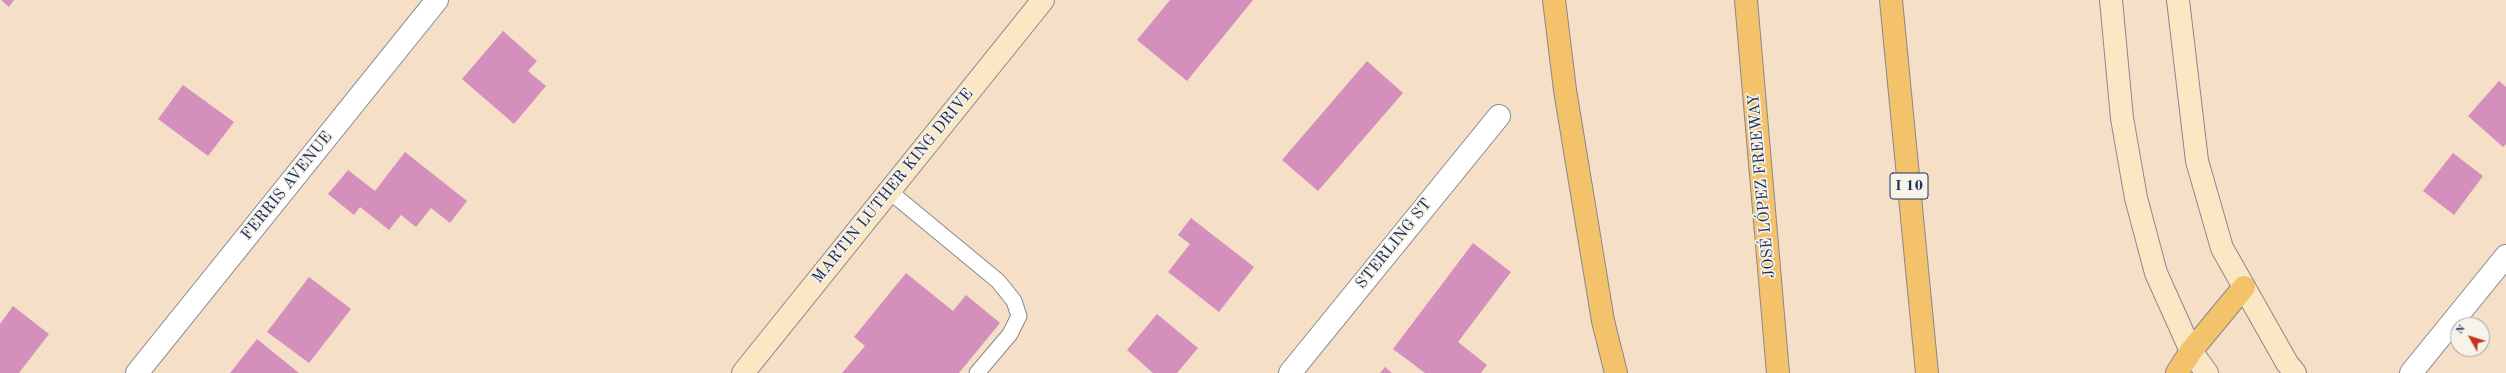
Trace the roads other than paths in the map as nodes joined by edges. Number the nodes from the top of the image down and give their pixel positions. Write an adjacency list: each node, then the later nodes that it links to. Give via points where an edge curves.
1 (437, 0): 13 (street, FERRIS AVENUE)
2 (1043, 0): 9 (main road, MARTIN LUTHER KING DRIVE)
3 (1554, 0): 17 (highway, via 1565,90 1603,321)
4 (1746, 0): 18 (highway, JOSÉ LÓPEZ FREEWAY)
5 (1891, 0): 19 (highway, I 10)
6 (2111, 0): 12 (main road, via 2122,118 2136,198 2156,273)
7 (2178, 0): 11 (main road, via 2197,161 2222,248)
8 (1499, 116): 16 (street, STERLING ST)
9 (889, 191): 14 (main road, MARTIN LUTHER KING DRIVE); 15 (lane, via 998,281 1014,301 1019,316 1010,334)
10 (2506, 256): 23 (street)
11 (2244, 287): 12 (highway); 22 (main road)
12 (2191, 351): 20 (highway); 21 (main road)
13 (137, 373)
14 (743, 373)
15 (976, 373)
16 (1290, 373)
17 (1616, 373)
18 (1778, 373)
19 (1927, 373)
20 (2177, 373)
21 (2207, 373)
22 (2294, 373)
23 (2411, 373)

